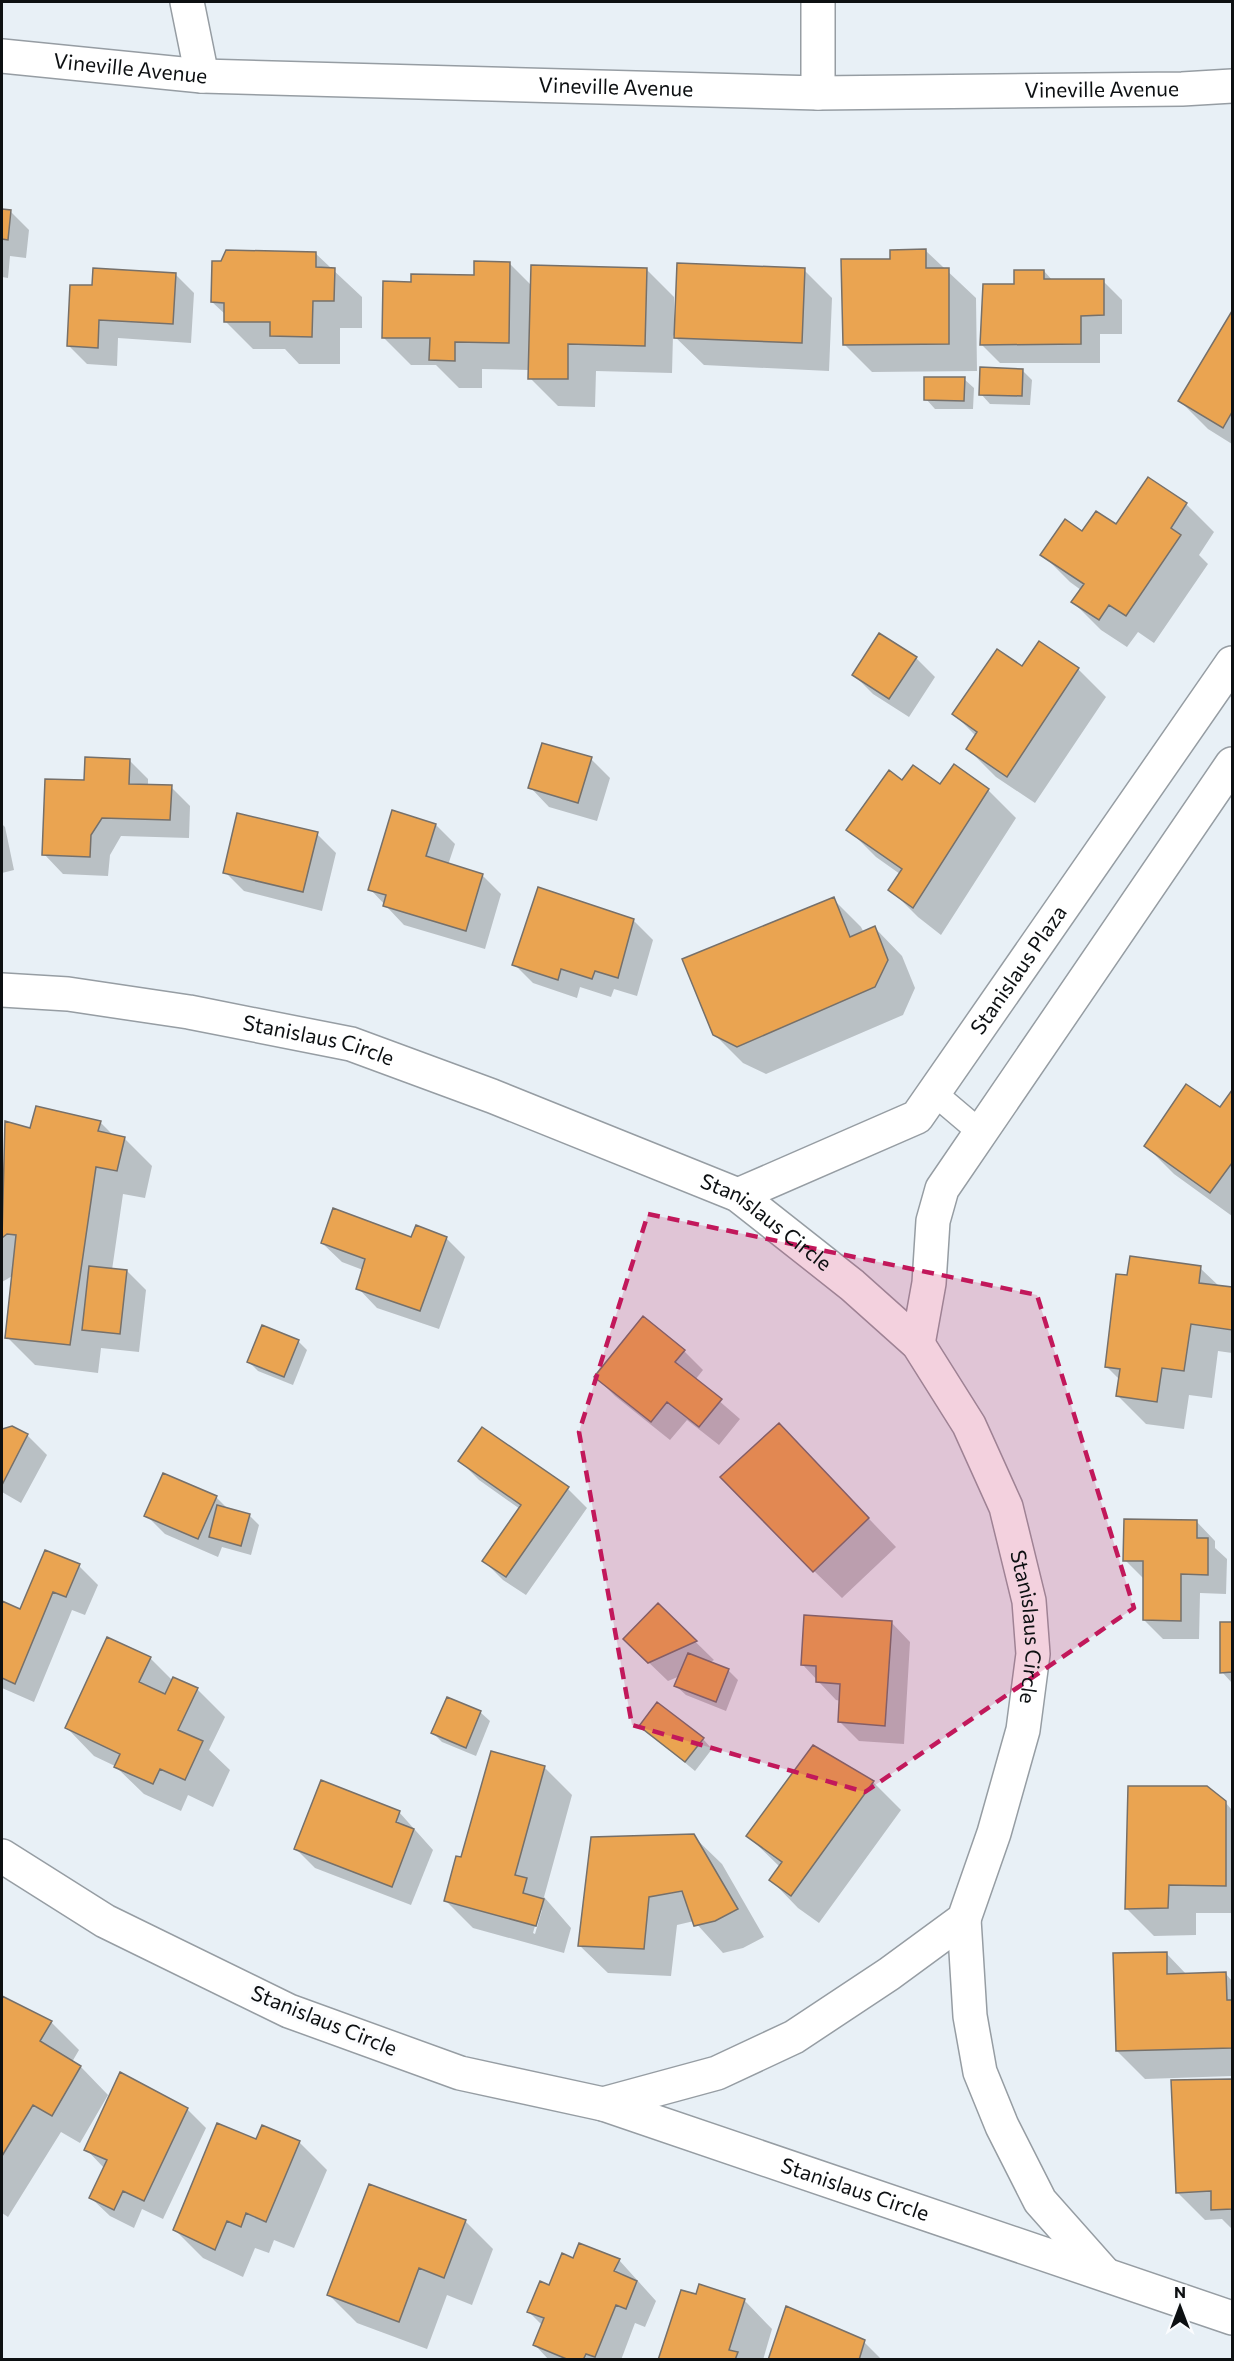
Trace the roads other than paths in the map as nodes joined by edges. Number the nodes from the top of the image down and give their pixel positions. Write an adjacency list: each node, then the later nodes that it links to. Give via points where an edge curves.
1 (188, 2): 4 (street)
2 (818, 2): 6 (street)
3 (2, 56): 4 (street, Vineville Avenue)
4 (202, 76): 6 (street, Vineville Avenue)
5 (1233, 86): 6 (street, Vineville Avenue)
6 (818, 93)
7 (1233, 663): 10 (street, Stanislaus Plaza)
8 (1233, 764): 11 (street)
9 (2, 990): 12 (street, Stanislaus Circle, via 68,994 189,1012 351,1044)
10 (934, 1093): 11 (lane); 12 (street, Stanislaus Plaza, via 917,1117)
11 (980, 1132): 13 (street, via 942,1189 933,1221 929,1282)
12 (738, 1195): 13 (street, Stanislaus Circle, via 852,1285)
13 (918, 1344): 15 (street, Stanislaus Circle, via 969,1425 1006,1507 1029,1600 1033,1654 1023,1730 994,1833)
14 (2, 1856): 16 (street, Stanislaus Circle, via 105,1921 289,2011 460,2073)
15 (964, 1919): 16 (street, Stanislaus Circle, via 794,2037 717,2073); 17 (street, Stanislaus Circle, via 970,2016 980,2072 1040,2201)
16 (603, 2104): 17 (street, Stanislaus Circle)
17 (1105, 2275): 18 (street, Stanislaus Circle)
18 (1233, 2318)

